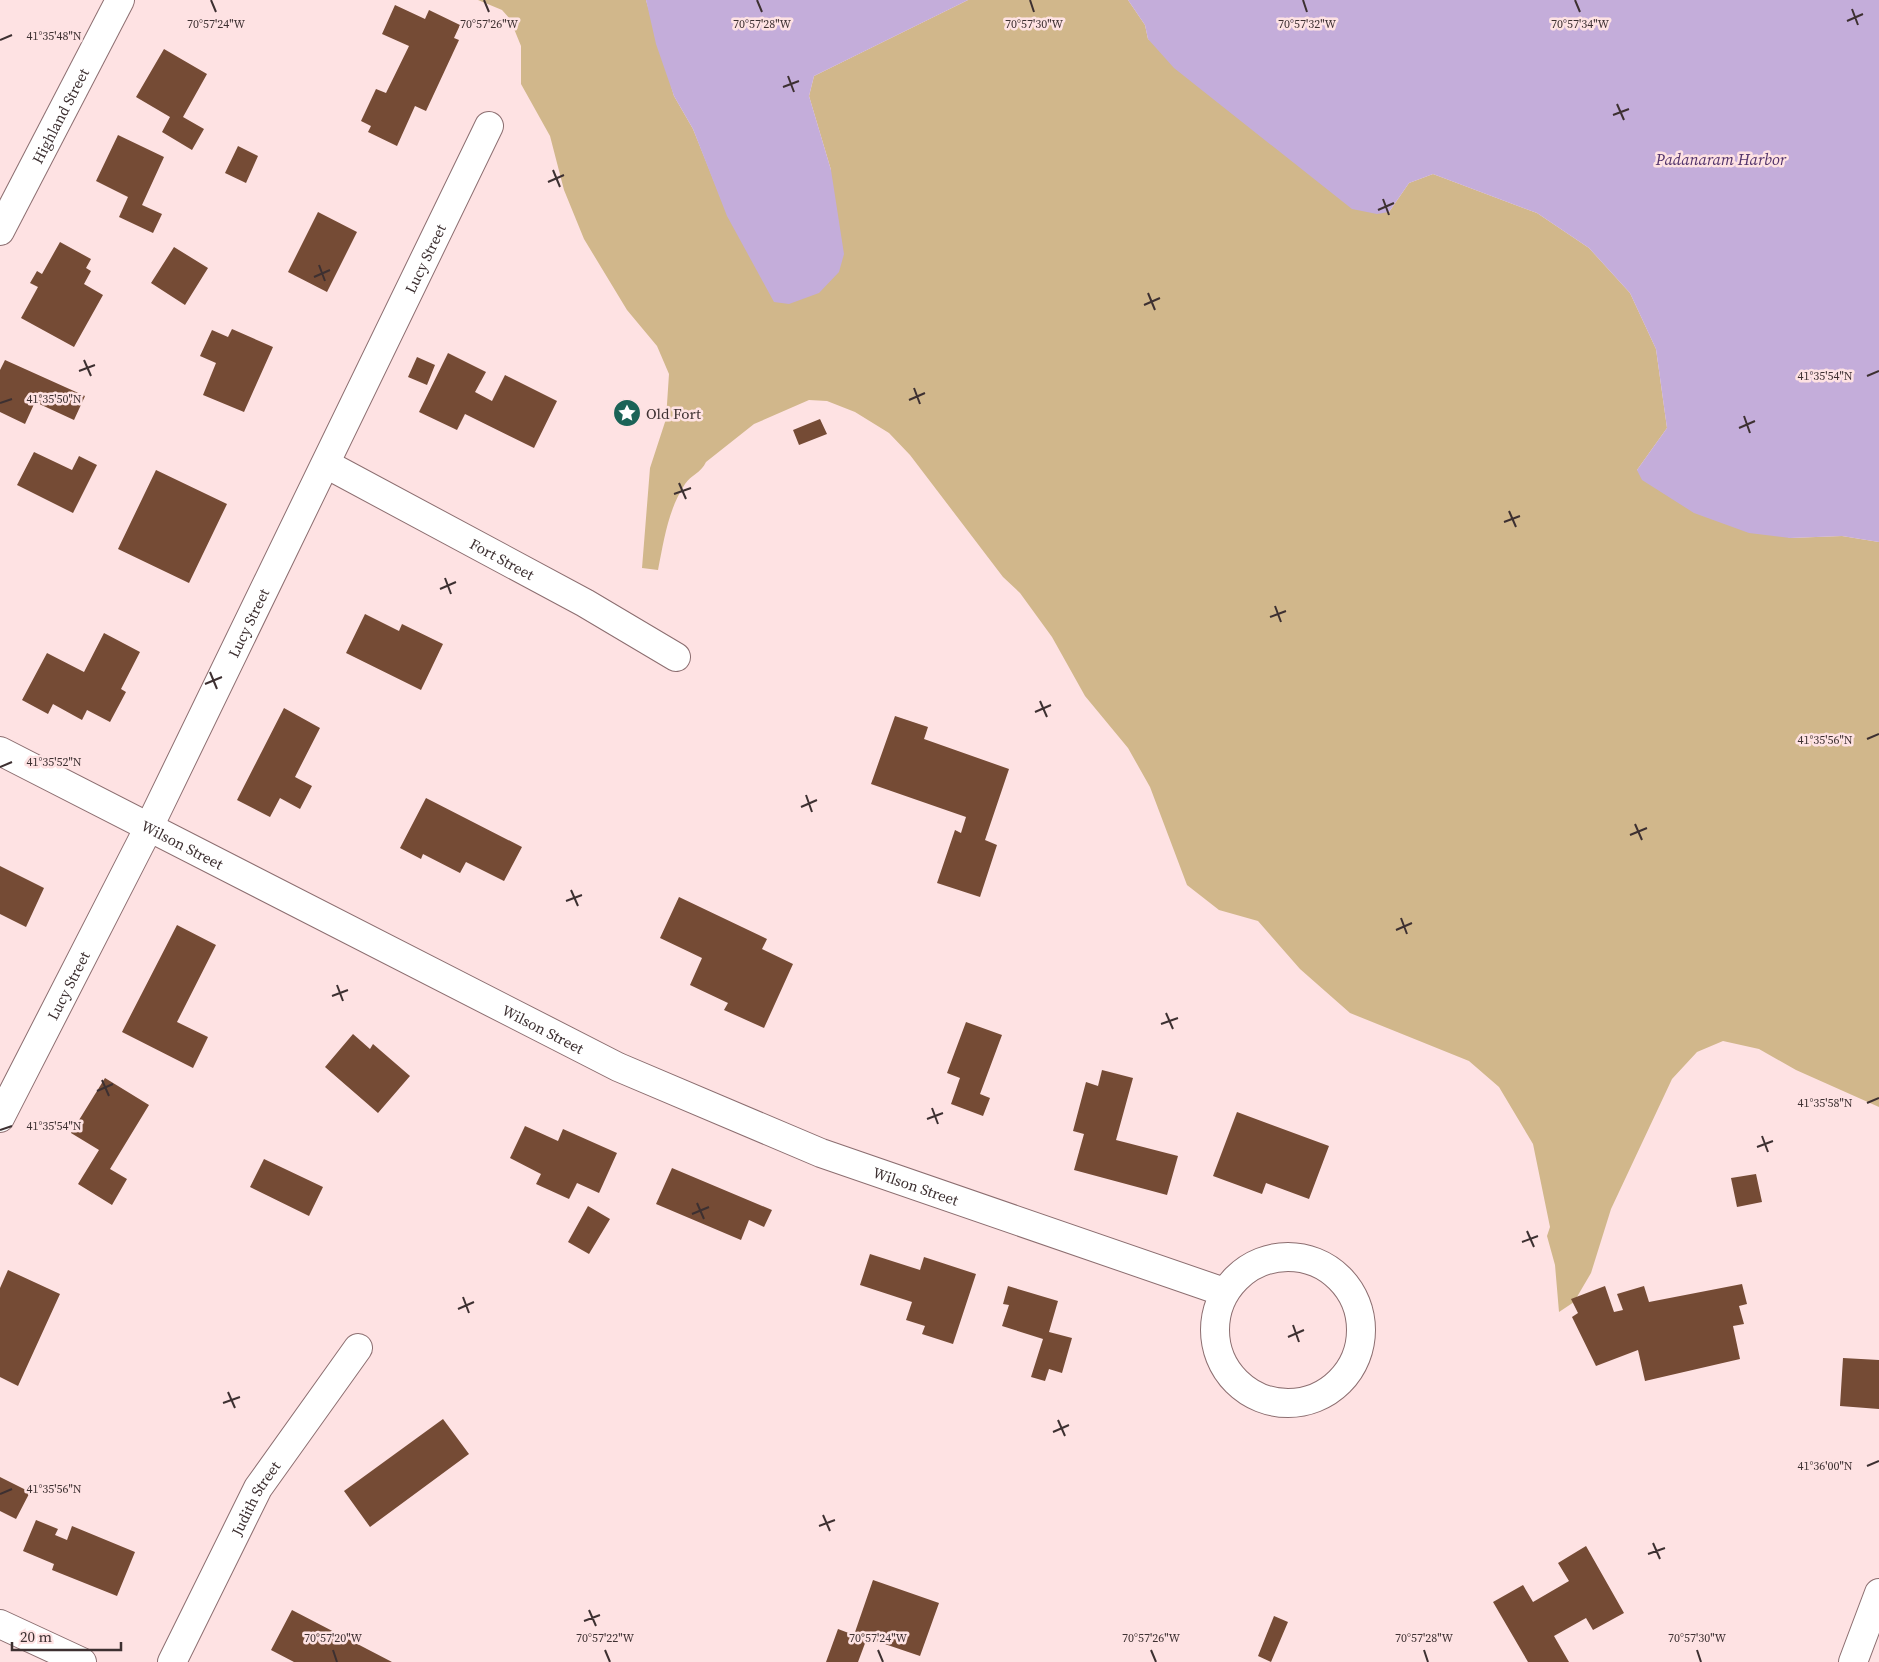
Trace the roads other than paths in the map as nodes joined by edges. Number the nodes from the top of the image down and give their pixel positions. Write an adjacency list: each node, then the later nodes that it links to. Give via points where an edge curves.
1 (120, 0): 3 (street, Highland Street)
2 (489, 126): 4 (street, Lucy Street)
3 (0, 231)
4 (326, 464): 5 (street, Fort Street, via 585,603); 7 (street, Lucy Street)
5 (676, 657)
6 (0, 751): 7 (street, Wilson Street)
7 (149, 826): 8 (street, Lucy Street); 9 (street, Wilson Street, via 618,1068 821,1153)
8 (0, 1118)
9 (1224, 1292): 9 (street, via 1216,1316 1215,1341 1223,1365 1238,1384 1259,1398 1284,1404 1309,1400 1332,1389 1349,1371 1360,1348 1362,1325 1357,1303 1345,1282 1327,1267 1306,1258 1282,1256 1260,1262 1240,1274)
10 (358, 1348): 14 (street, Judith Street, via 258,1488)
11 (1879, 1593): 15 (street)
12 (0, 1624): 13 (street)
13 (82, 1662)
14 (172, 1662)
15 (1853, 1662)

